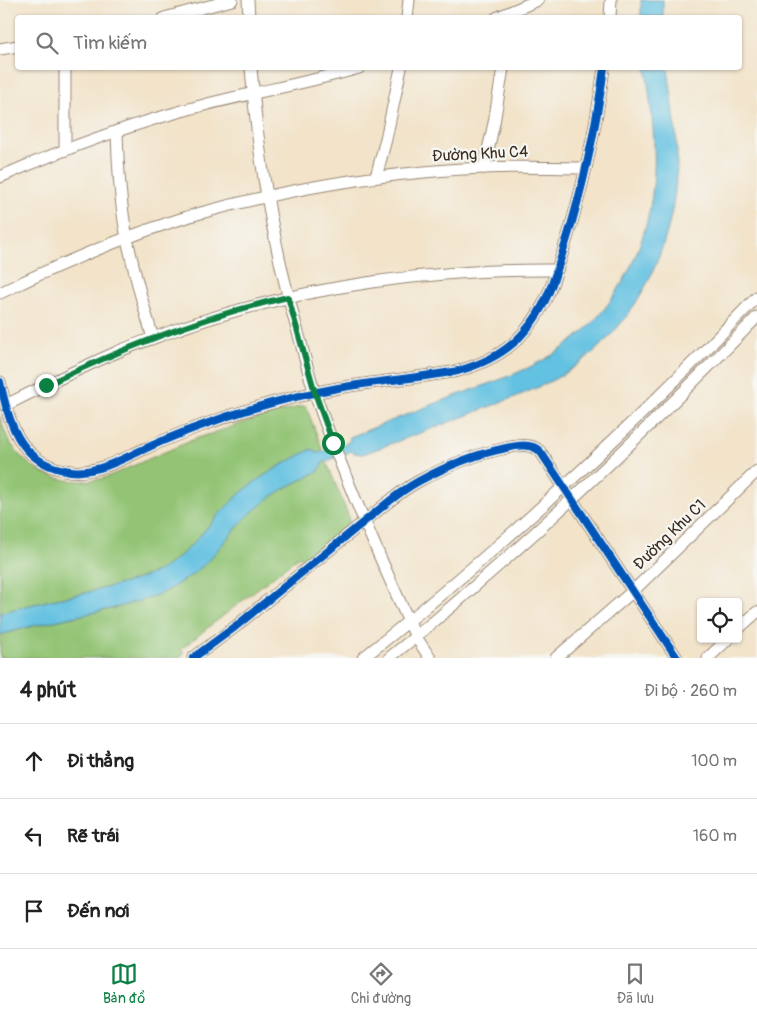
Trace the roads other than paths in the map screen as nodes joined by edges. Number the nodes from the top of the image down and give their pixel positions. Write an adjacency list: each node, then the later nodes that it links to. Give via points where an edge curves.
1 (232, 0): 6 (street)
2 (248, 0): 7 (street)
3 (409, 0): 8 (street)
4 (538, 0): 9 (street)
5 (611, 0): 10 (street)
6 (175, 15)
7 (248, 15)
8 (407, 15)
9 (509, 15)
10 (610, 15)
11 (15, 46): 12 (street)
12 (0, 49)
13 (65, 70): 21 (street)
14 (251, 70): 19 (street)
15 (351, 70): 19 (street)
16 (401, 70): 25 (street)
17 (503, 70): 22 (street)
18 (604, 70): 23 (street)
19 (254, 94): 20 (street, via 177,112); 26 (street)
20 (116, 132): 21 (street); 27 (street)
21 (65, 150): 24 (street)
22 (484, 168): 23 (street, Đường Khu C4); 25 (street, Đường Khu C4)
23 (586, 168): 28 (street)
24 (0, 177)
25 (376, 177): 26 (street, Đường Khu C4)
26 (268, 197): 27 (street, Đường Khu C4, via 195,215); 30 (street)
27 (127, 238): 29 (street, Đường Khu C4); 33 (street)
28 (557, 270): 30 (street, via 481,271 410,277); 35 (street, via 542,307 526,331 488,360 458,371)
29 (0, 293)
30 (288, 297): 33 (street, via 236,310); 35 (street)
31 (757, 297): 38 (street)
32 (757, 317): 39 (street)
33 (152, 338): 36 (street)
34 (0, 382): 36 (street)
35 (315, 393): 36 (street, via 208,423 102,468 84,472 55,468 32,454 15,433); 40 (street)
36 (6, 405)
37 (757, 471): 41 (street, Đường Khu C1)
38 (564, 487): 39 (street); 40 (street, via 538,449 512,447 473,457 436,472 395,496); 43 (street)
39 (572, 499): 41 (street); 45 (street)
40 (364, 522): 43 (street); 47 (street)
41 (633, 591): 51 (street, Đường Khu C1); 52 (street)
42 (757, 612): 44 (street)
43 (409, 622): 45 (street); 48 (street)
44 (742, 625)
45 (416, 637): 49 (street); 50 (street)
46 (724, 643): 53 (street)
47 (193, 658)
48 (363, 658)
49 (389, 658)
50 (430, 658)
51 (556, 658)
52 (677, 658)
53 (708, 658)

